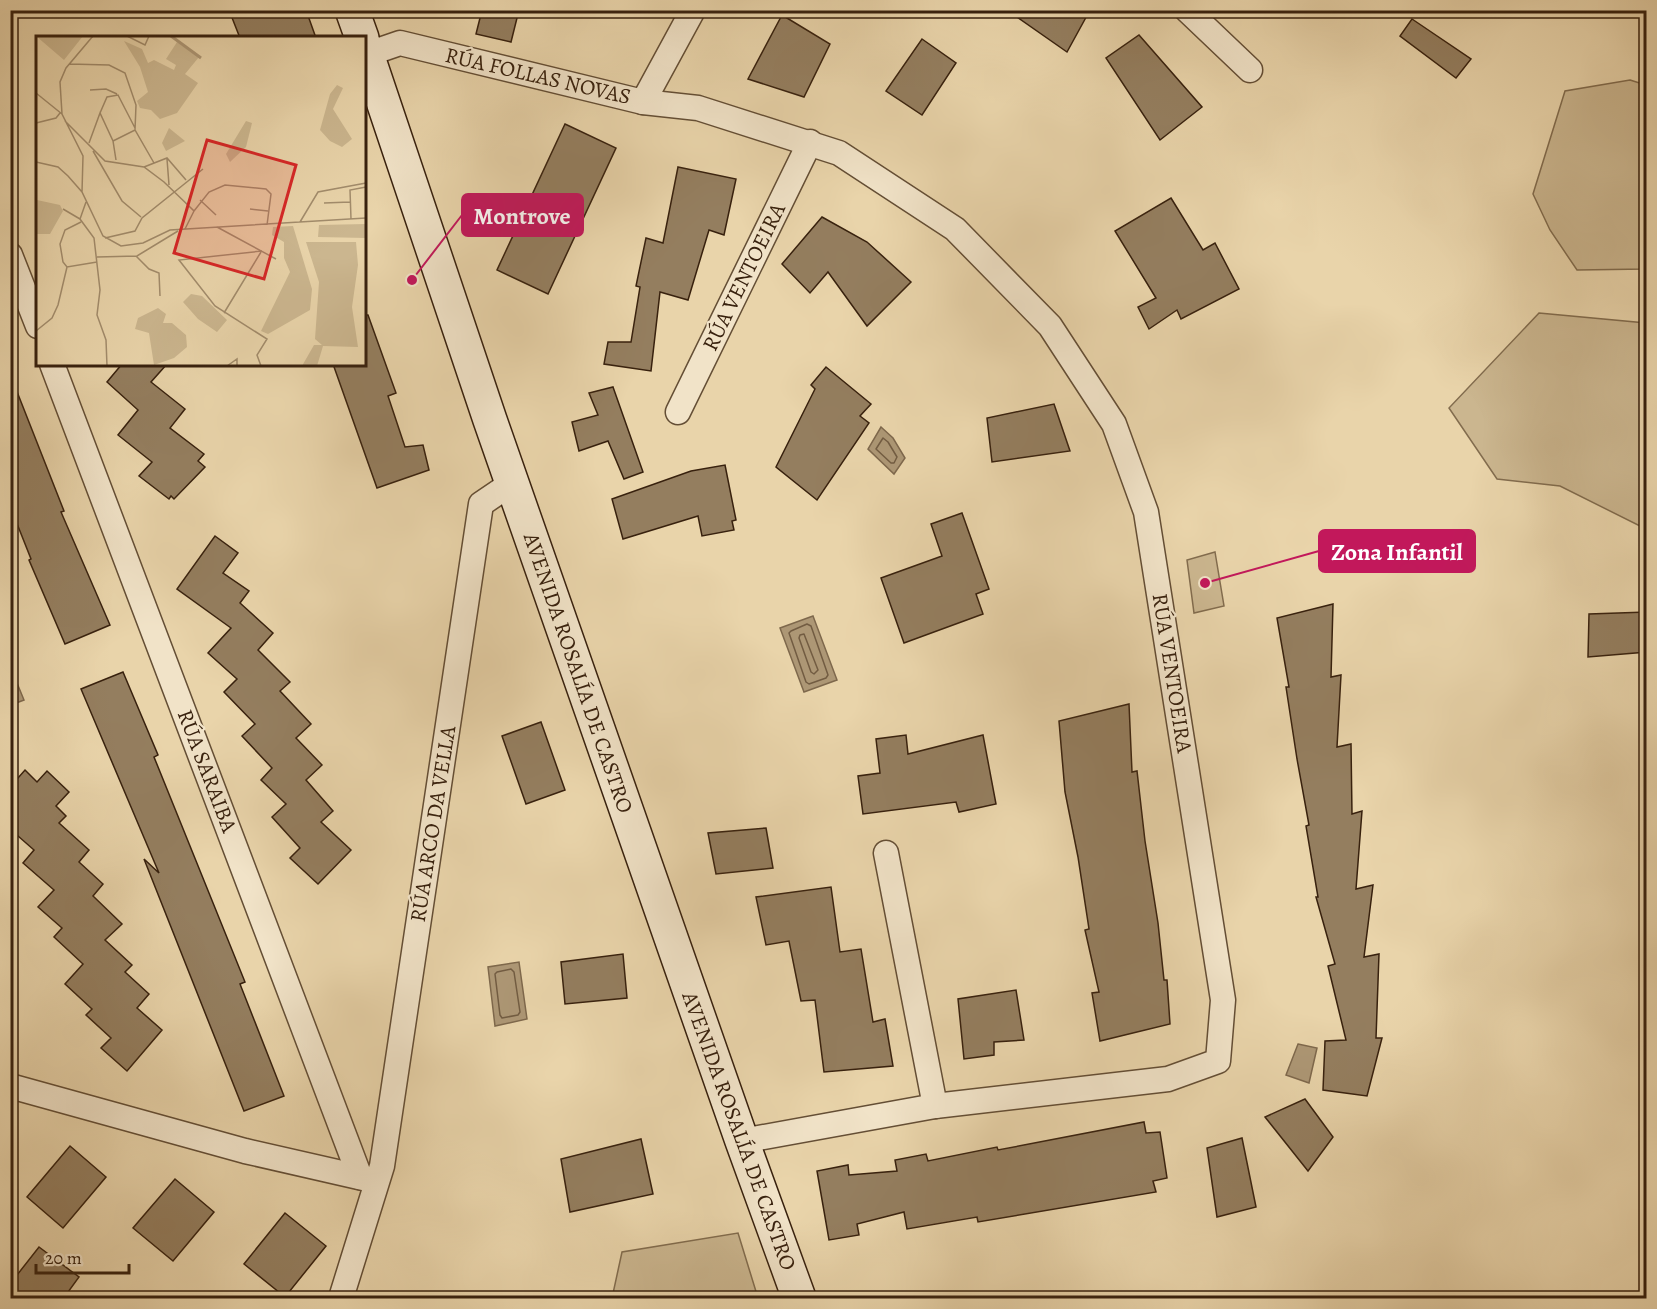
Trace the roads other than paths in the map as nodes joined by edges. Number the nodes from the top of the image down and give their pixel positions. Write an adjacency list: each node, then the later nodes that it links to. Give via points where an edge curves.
1 (352, 10): 4 (street, AVENIDA ROSALÍA DE CASTRO)
2 (693, 10): 8 (street, RÚA FOLLAS NOVAS)
3 (1187, 10): 7 (street)
4 (362, 36)
5 (366, 45): 8 (street, RÚA FOLLAS NOVAS, via 400,44)
6 (366, 48): 14 (street, AVENIDA ROSALÍA DE CASTRO)
7 (1250, 70)
8 (643, 102): 9 (street, RÚA VENTOEIRA, via 698,108)
9 (810, 142): 13 (street, RÚA VENTOEIRA); 17 (street, RÚA VENTOEIRA, via 839,153 956,229 1050,326 1114,424 1146,512 1223,1000 1218,1061 1168,1079)
10 (10, 255): 11 (street)
11 (36, 321)
12 (53, 366): 19 (street, RÚA SARAIBA)
13 (678, 412)
14 (512, 483): 18 (street, AVENIDA ROSALÍA DE CASTRO); 19 (street, RÚA ARCO DA VELLA, via 481,504 382,1166)
15 (886, 853): 17 (street)
16 (10, 1086): 19 (street, via 245,1151)
17 (935, 1106): 18 (street, RÚA VENTOEIRA)
18 (742, 1141): 21 (street, AVENIDA ROSALÍA DE CASTRO)
19 (369, 1179): 20 (street, RÚA ARCO DA VELLA)
20 (341, 1299)
21 (799, 1299)

